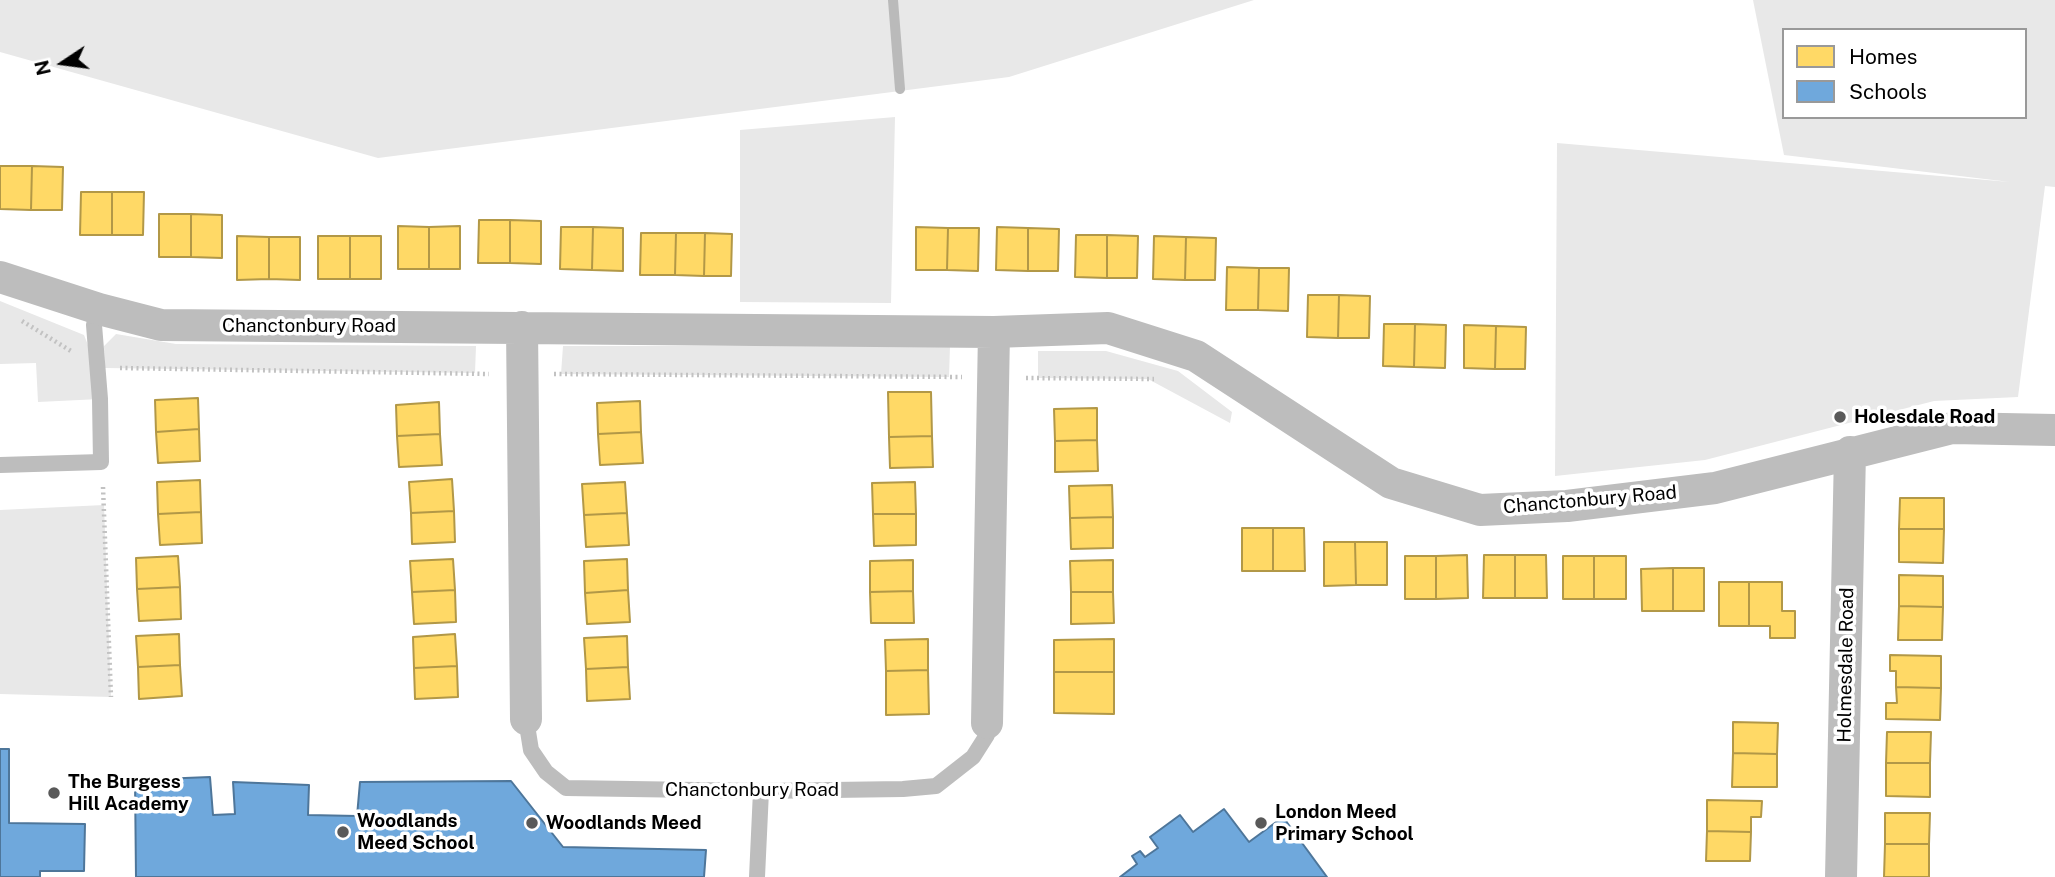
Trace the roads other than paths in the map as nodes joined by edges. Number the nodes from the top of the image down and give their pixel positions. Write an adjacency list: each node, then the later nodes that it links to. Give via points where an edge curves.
1 (0, 277): 2 (street, Chanctonbury Road)
2 (99, 309): 3 (street, Chanctonbury Road, via 161,325); 7 (lane, via 94,325 101,462)
3 (522, 327): 4 (street, Chanctonbury Road); 8 (street, Chanctonbury Road)
4 (994, 332): 6 (street, Chanctonbury Road, via 1108,328 1196,356 1391,483 1480,510 1567,506 1715,488); 9 (street, Chanctonbury Road)
5 (2055, 430): 6 (street, Chanctonbury Road, via 1952,428)
6 (1850, 452): 12 (street, Holmesdale Road)
7 (0, 465)
8 (526, 719): 10 (lane, Chanctonbury Road, via 531,750 546,772 566,788)
9 (987, 723): 10 (lane, Chanctonbury Road, via 987,735 973,757 936,786)
10 (761, 791): 11 (lane)
11 (757, 877)
12 (1841, 877)

